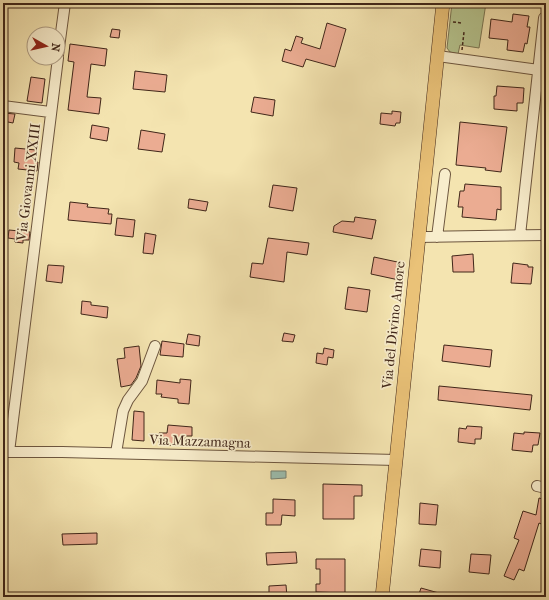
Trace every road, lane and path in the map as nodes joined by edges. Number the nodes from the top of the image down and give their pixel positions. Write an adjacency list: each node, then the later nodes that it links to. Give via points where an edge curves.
1 (65, 3): 4 (street, Via Giovanni XXIII)
2 (443, 3): 6 (main road, Via del Divino Amore)
3 (546, 18): 9 (street)
4 (62, 26)
5 (464, 32): 7 (path)
6 (438, 56): 7 (street); 15 (main road, Via del Divino Amore)
7 (460, 60): 9 (street)
8 (57, 66): 11 (street, Via Giovanni XXIII)
9 (542, 71): 13 (street)
10 (3, 106): 11 (street)
11 (50, 112): 18 (street, Via Giovanni XXIII)
12 (445, 174): 16 (street)
13 (520, 235): 14 (street); 16 (street)
14 (546, 235)
15 (418, 237): 16 (street); 20 (main road, Via del Divino Amore)
16 (437, 237)
17 (155, 346): 19 (street, via 144,377 123,411)
18 (6, 452): 19 (street, Via Mazzamagna)
19 (116, 453): 20 (street, Via Mazzamagna)
20 (396, 460): 21 (main road, Via del Divino Amore)
21 (382, 597)

